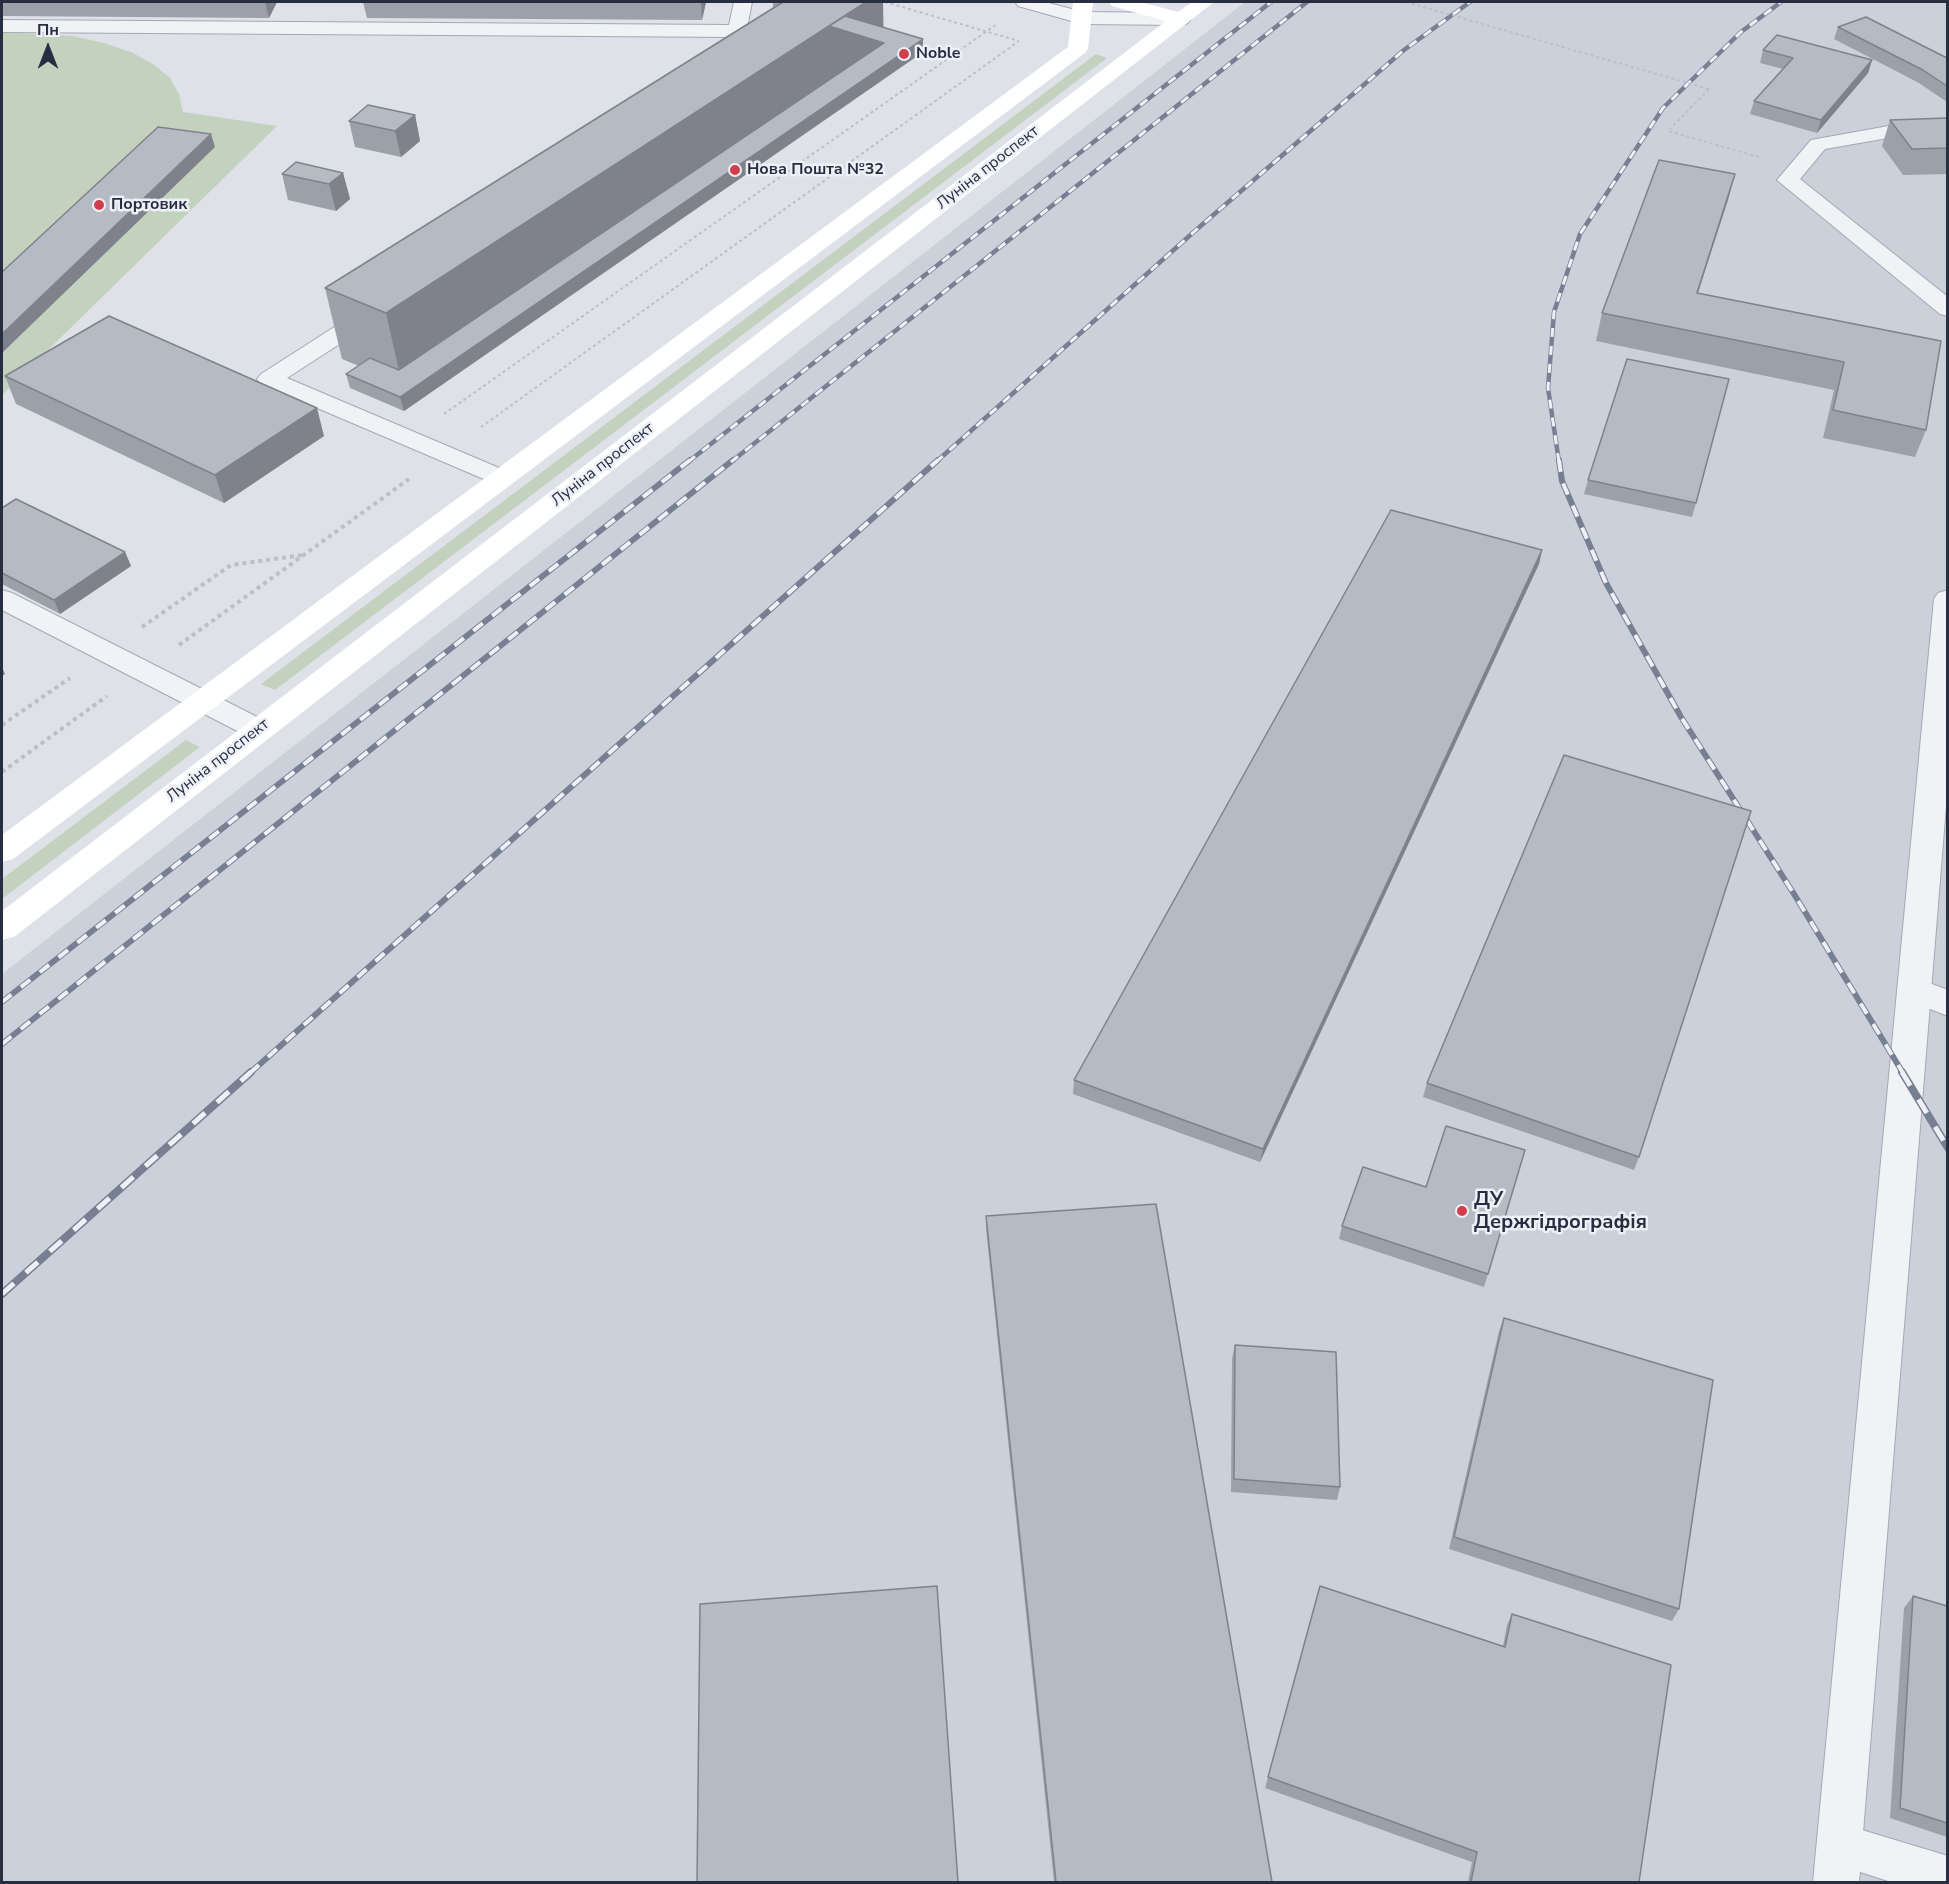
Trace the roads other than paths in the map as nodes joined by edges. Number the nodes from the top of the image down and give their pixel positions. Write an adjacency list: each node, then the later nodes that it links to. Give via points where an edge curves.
1 (743, 2): 10 (lane)
2 (1024, 2): 6 (street)
3 (1119, 2): 7 (main road)
4 (1204, 2): 7 (main road, Луніна проспект)
5 (324, 10): 9 (lane)
6 (1083, 10): 7 (street); 15 (main road, via 1078,49)
7 (1181, 19): 19 (main road, Луніна проспект)
8 (2, 26): 9 (lane)
9 (315, 28): 10 (lane)
10 (738, 31): 11 (lane, via 785,45)
11 (765, 58)
12 (1947, 127): 14 (lane, via 1922,126 1818,144 1788,180)
13 (388, 302): 15 (lane, via 269,379)
14 (1947, 309)
15 (502, 478): 18 (main road)
16 (2, 599): 18 (lane)
17 (1947, 599): 20 (street)
18 (203, 701): 19 (lane); 21 (main road)
19 (259, 730): 22 (main road, Луніна проспект)
20 (1940, 774): 23 (street)
21 (2, 851)
22 (2, 928)
23 (1914, 989): 24 (lane); 25 (street)
24 (1947, 1004)
25 (1837, 1864): 26 (lane)
26 (1947, 1878)

